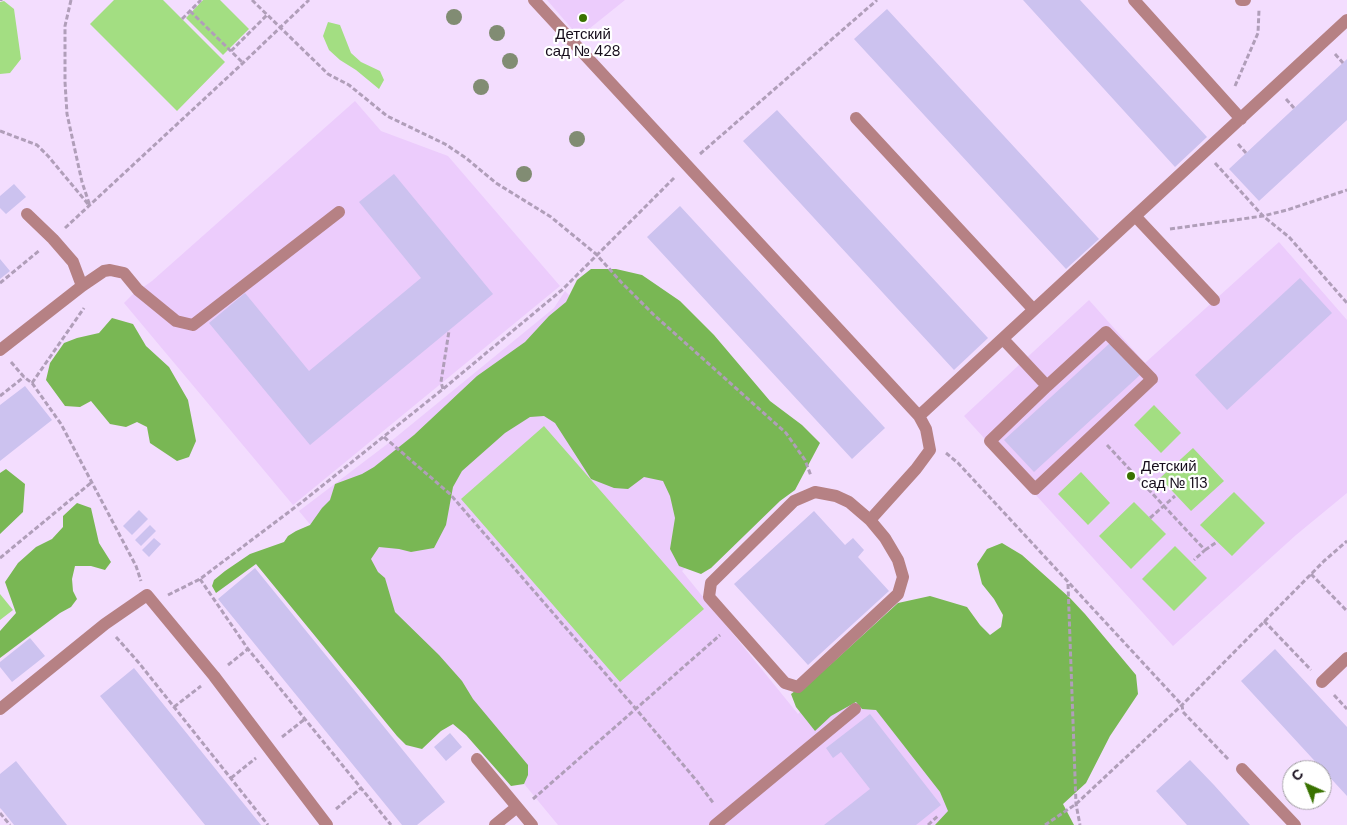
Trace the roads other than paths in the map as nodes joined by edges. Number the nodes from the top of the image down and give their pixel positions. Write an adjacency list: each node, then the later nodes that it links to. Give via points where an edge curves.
1 (534, 0): 17 (lane)
2 (1134, 0): 7 (lane)
3 (1241, 0): 4 (lane)
4 (1245, 0)
5 (1347, 20): 7 (lane)
6 (856, 118): 13 (lane)
7 (1241, 119): 10 (lane)
8 (339, 212): 11 (lane, via 193,325 176,322 138,290 124,273 104,271)
9 (26, 214): 11 (lane, via 73,262)
10 (1136, 217): 12 (lane); 13 (lane)
11 (82, 286): 15 (lane)
12 (1214, 300)
13 (1032, 309): 14 (lane)
14 (1003, 339): 16 (lane); 17 (lane)
15 (0, 349)
16 (1047, 386): 16 (lane, via 990,441 1035,489 1152,379 1106,332)
17 (919, 416): 18 (lane, via 930,450)
18 (870, 520): 18 (lane, via 849,502 815,492 794,501 712,583 709,597 785,684 798,687 898,594 903,577 898,560)
19 (1347, 659): 20 (lane)
20 (1322, 682)
21 (0, 709): 26 (lane, via 105,624 151,599)
22 (855, 709): 27 (lane)
23 (476, 759): 25 (lane)
24 (1242, 769): 30 (lane)
25 (517, 807): 28 (lane); 29 (lane)
26 (325, 822)
27 (720, 822)
28 (495, 825)
29 (532, 825)
30 (1295, 825)

